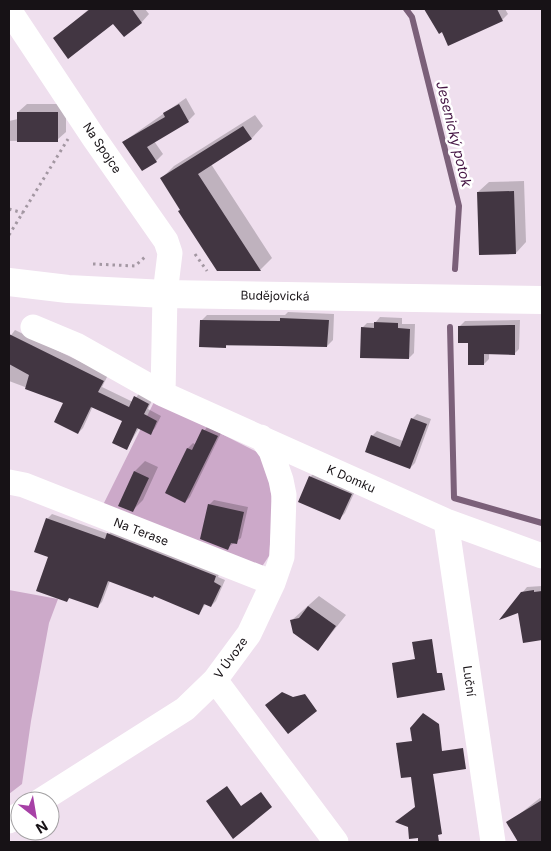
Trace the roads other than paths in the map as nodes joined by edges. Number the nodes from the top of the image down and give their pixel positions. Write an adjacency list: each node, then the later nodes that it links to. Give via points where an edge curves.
1 (9, 10): 3 (street, Na Spojce, via 166,241 170,253)
2 (9, 282): 3 (main road, Budějovická)
3 (165, 294): 4 (main road, Budějovická); 6 (street)
4 (542, 300)
5 (33, 327): 6 (street, K Domku, via 76,345)
6 (163, 394): 7 (street, K Domku)
7 (259, 435): 9 (street, K Domku, via 296,455); 11 (street, V Úvoze, via 278,465 284,495 282,557)
8 (9, 482): 11 (street, Na Terase)
9 (446, 521): 10 (street, K Domku); 15 (street, Luční)
10 (542, 556)
11 (274, 583): 12 (street, V Úvoze, via 249,634)
12 (215, 680): 13 (street, V Úvoze, via 185,709); 14 (street)
13 (56, 791)
14 (336, 842)
15 (493, 842)

